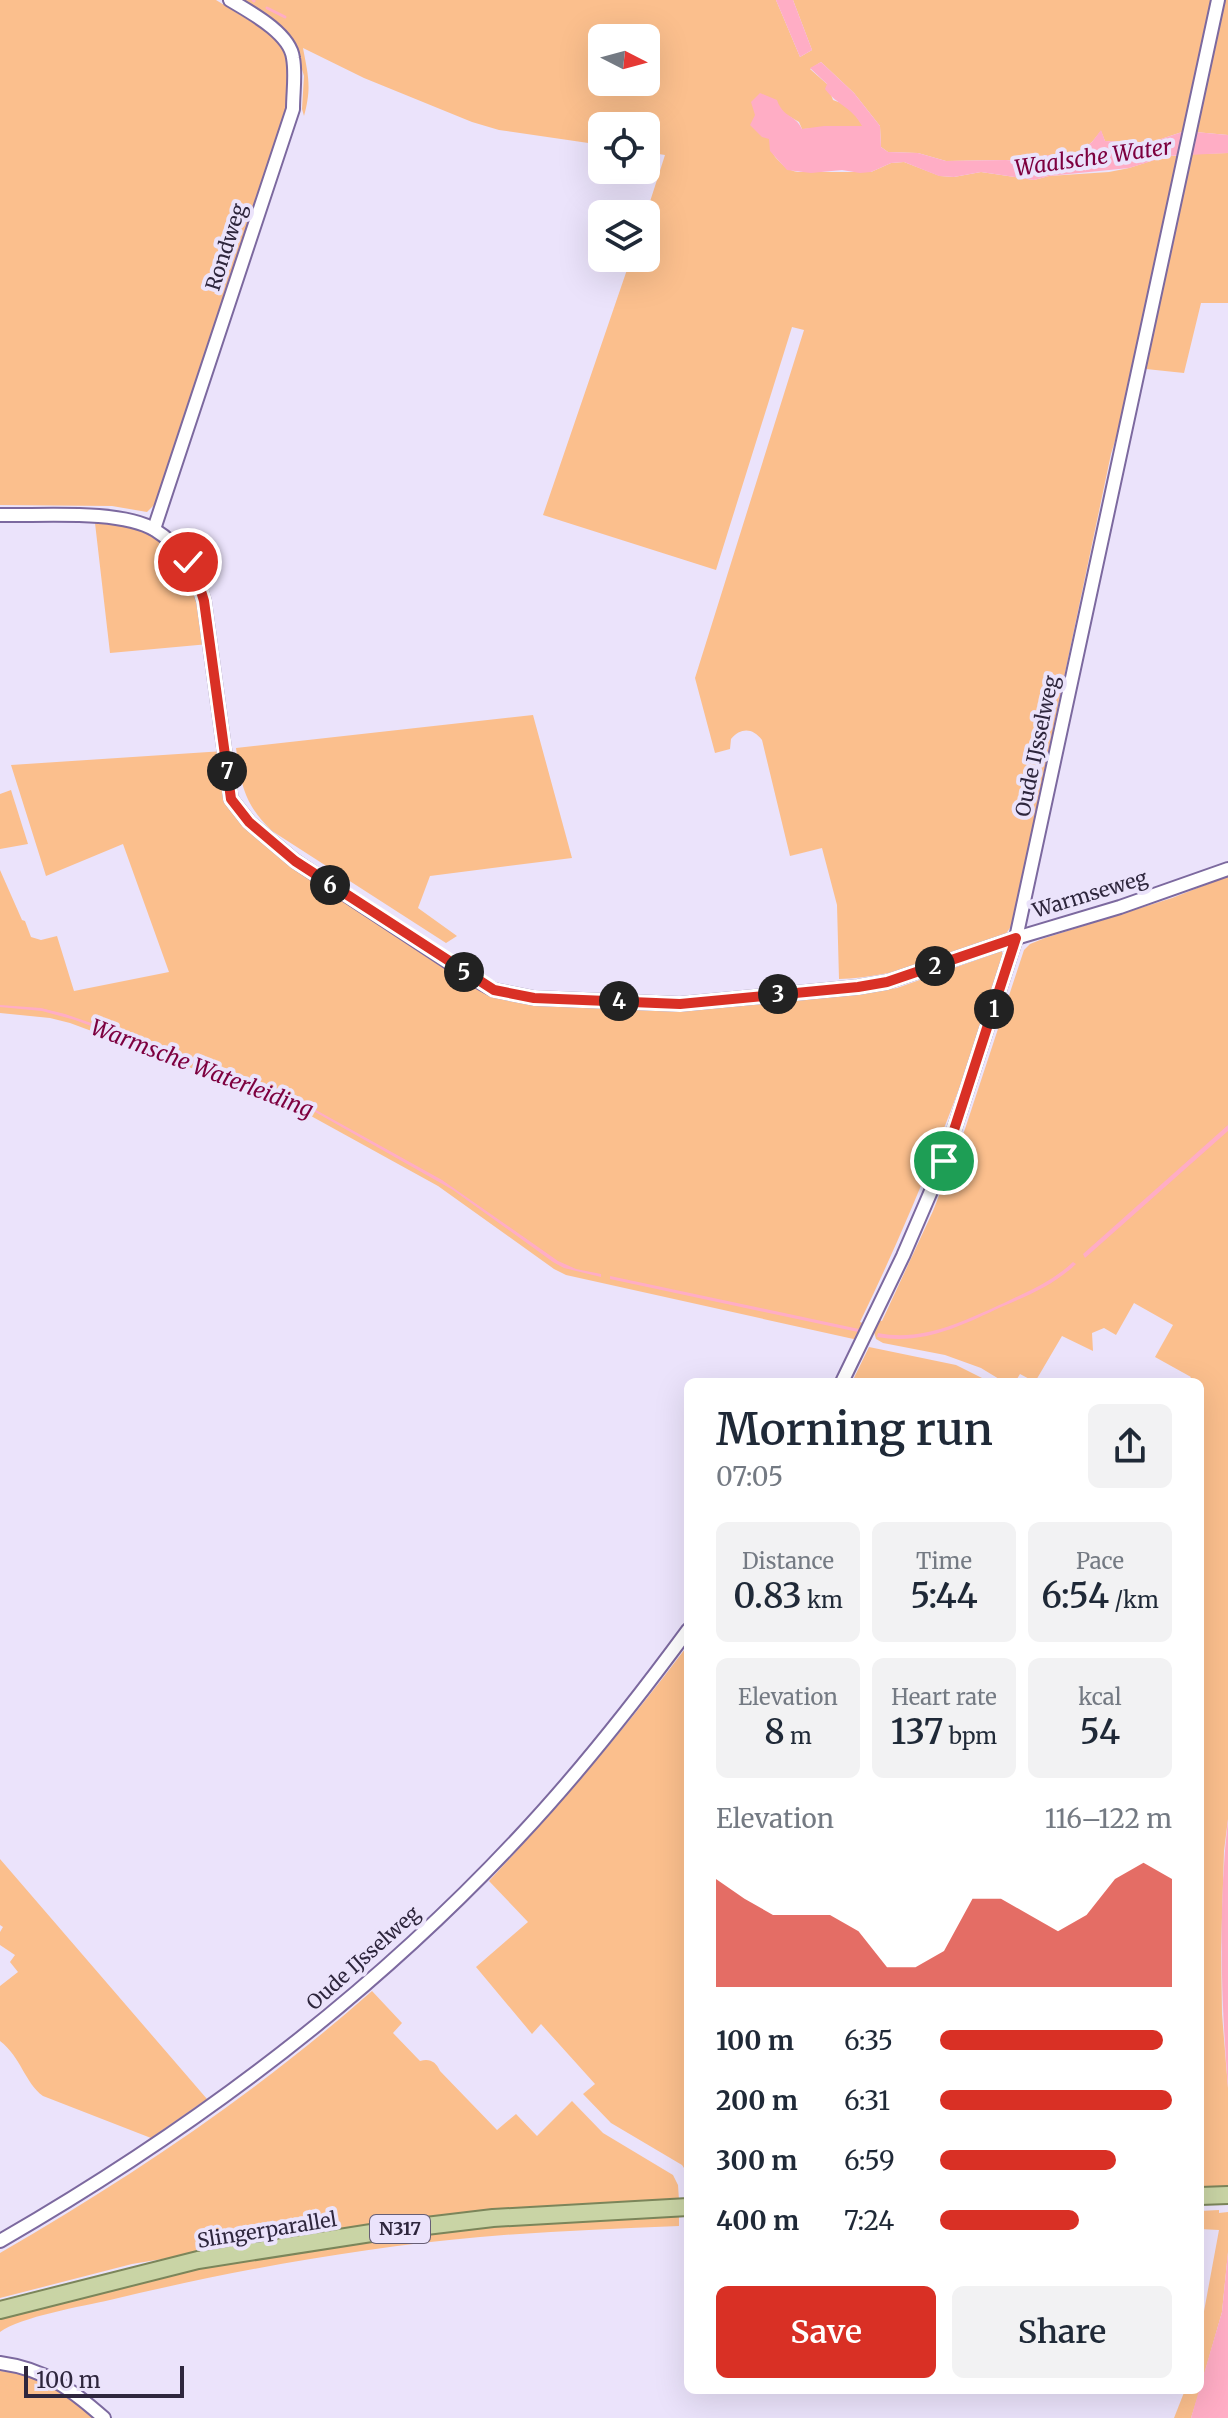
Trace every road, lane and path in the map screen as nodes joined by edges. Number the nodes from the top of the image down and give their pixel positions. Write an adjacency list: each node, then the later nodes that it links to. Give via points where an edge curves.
1 (230, 0): 4 (street, Rondweg, via 286,42 293,56 293,109)
2 (1218, 0): 6 (street, Oude IJsselweg)
3 (0, 515): 4 (street, Warmseweg, via 98,516)
4 (154, 529): 6 (street, Warmseweg, via 188,562 201,589 231,799 295,861 494,990 534,998 680,1004 858,987)
5 (1228, 869): 6 (street, Warmseweg)
6 (1016, 938): 7 (street, Oude IJsselweg, via 944,1161)
7 (844, 1378)
8 (684, 1635): 10 (street, Oude IJsselweg, via 519,1838 396,1958 221,2100)
9 (684, 2207): 11 (main road, Slingerparallel / N317, via 493,2218 384,2231 198,2260)
10 (0, 2241)
11 (0, 2310)
12 (0, 2363): 13 (street, via 25,2366 50,2378)
13 (104, 2418)

